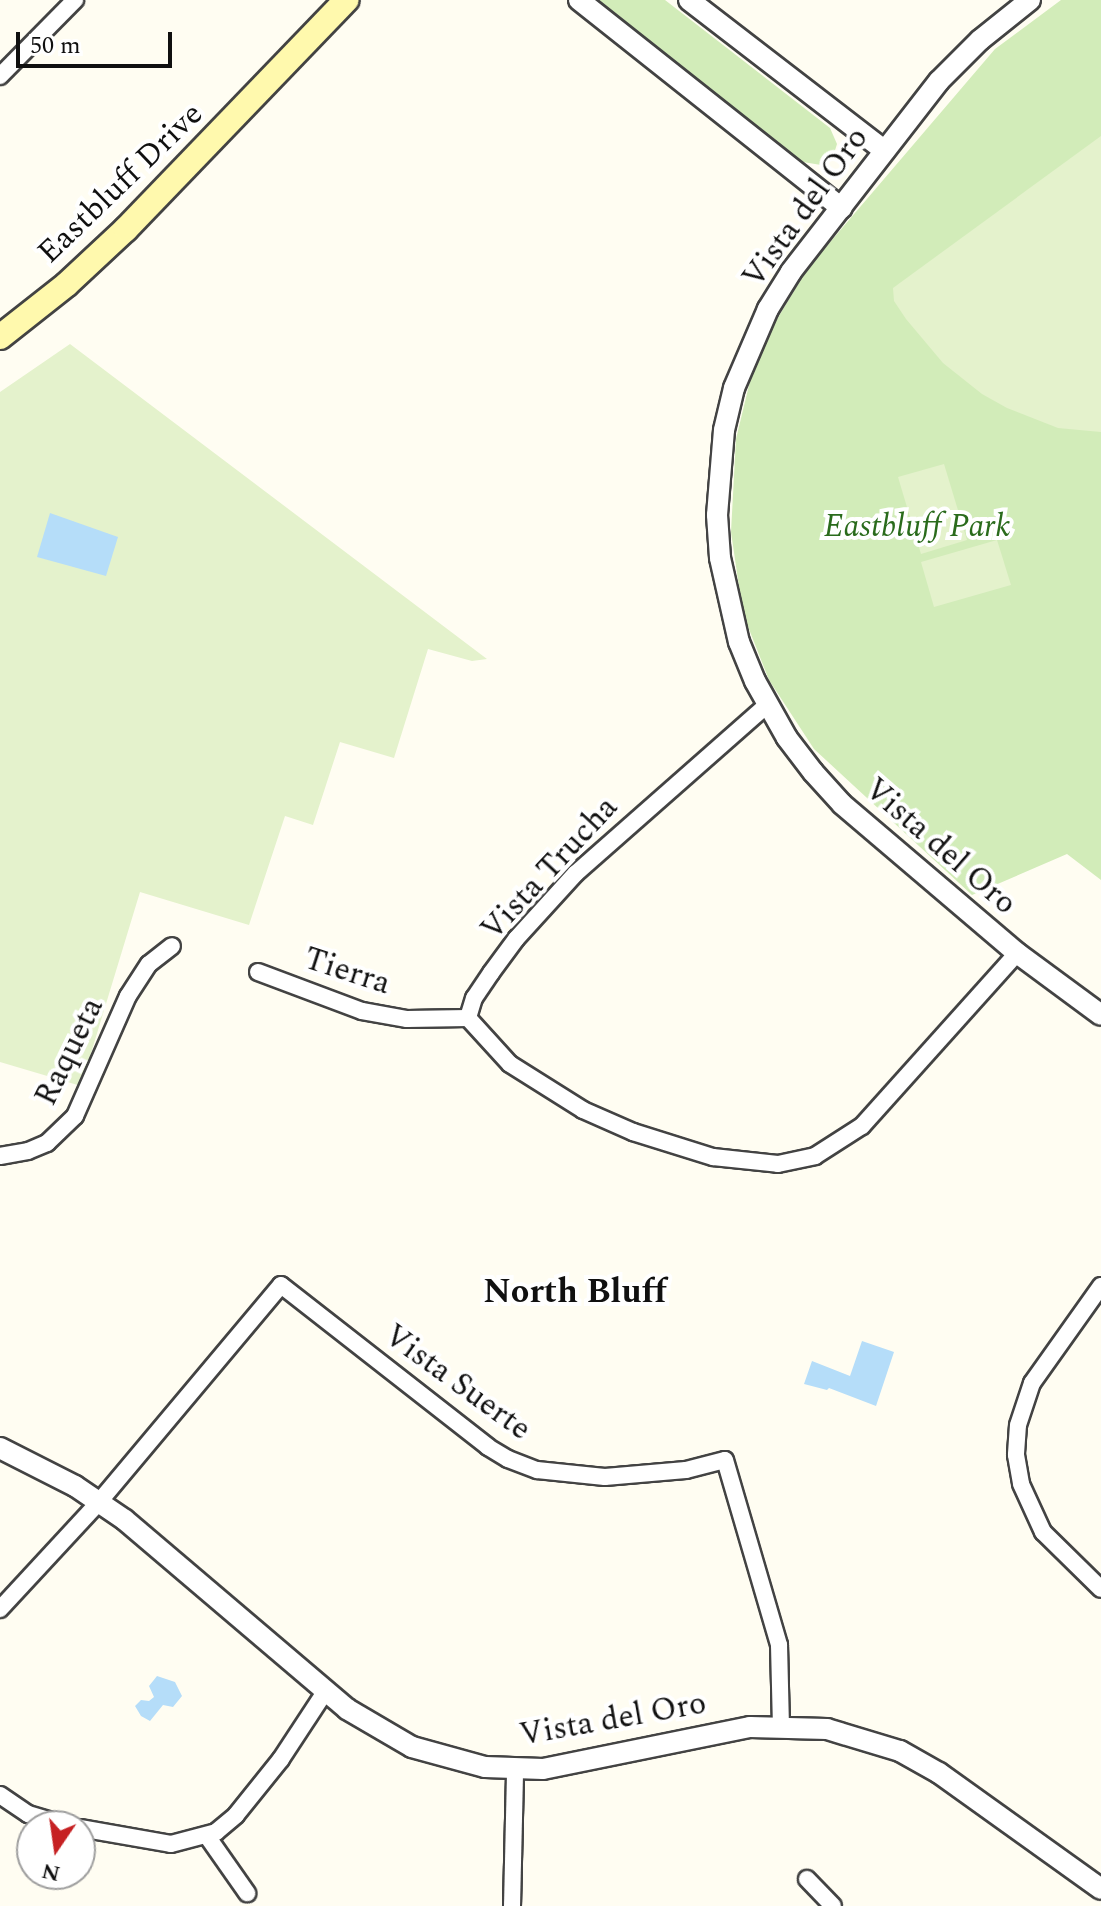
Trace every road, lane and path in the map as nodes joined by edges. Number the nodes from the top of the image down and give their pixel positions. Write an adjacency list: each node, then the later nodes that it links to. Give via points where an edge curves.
1 (75, 0): 6 (street)
2 (346, 0): 9 (main road, Eastbluff Drive, via 126,229)
3 (579, 0): 8 (street)
4 (689, 0): 7 (street)
5 (1030, 0): 7 (street, Vista del Oro, via 939,81)
6 (0, 76)
7 (885, 151): 8 (street, Vista del Oro)
8 (841, 208): 10 (street, Vista del Oro, via 768,309 742,368 724,430 717,501 720,558 739,642)
9 (0, 337)
10 (768, 704): 12 (street, Vista del Oro, via 796,749 842,804); 15 (street, Vista Trucha, via 640,813 545,906 474,998)
11 (172, 946): 16 (street, Raqueta, via 149,964 128,996 75,1116 47,1143)
12 (1017, 953): 14 (street, Vista del Oro); 15 (street, via 862,1126 815,1156 778,1164 713,1157 583,1110 510,1064)
13 (258, 972): 15 (street, Tierra, via 362,1011 407,1019)
14 (1101, 1015)
15 (468, 1018)
16 (0, 1156)
17 (1101, 1286): 20 (street, via 1032,1383 1018,1425 1016,1455 1021,1484 1043,1532)
18 (0, 1448): 19 (street, Vista del Oro)
19 (99, 1502): 21 (street); 22 (street, Vista del Oro); 23 (street, Vista Suerte, via 281,1285 508,1459 537,1470 605,1477 686,1470 725,1460 779,1645)
20 (1101, 1589)
21 (0, 1609)
22 (325, 1692): 24 (street, Vista del Oro, via 412,1747 455,1762); 28 (street, via 236,1815)
23 (781, 1726): 24 (street, Vista del Oro, via 728,1730 571,1765); 30 (street, Vista del Oro, via 827,1729 900,1751)
24 (515, 1769): 32 (street)
25 (0, 1795): 26 (street)
26 (22, 1810)
27 (96, 1831): 28 (street, via 171,1844)
28 (207, 1836): 31 (street)
29 (807, 1879): 33 (street)
30 (1101, 1889)
31 (247, 1893)
32 (512, 1906)
33 (833, 1906)

